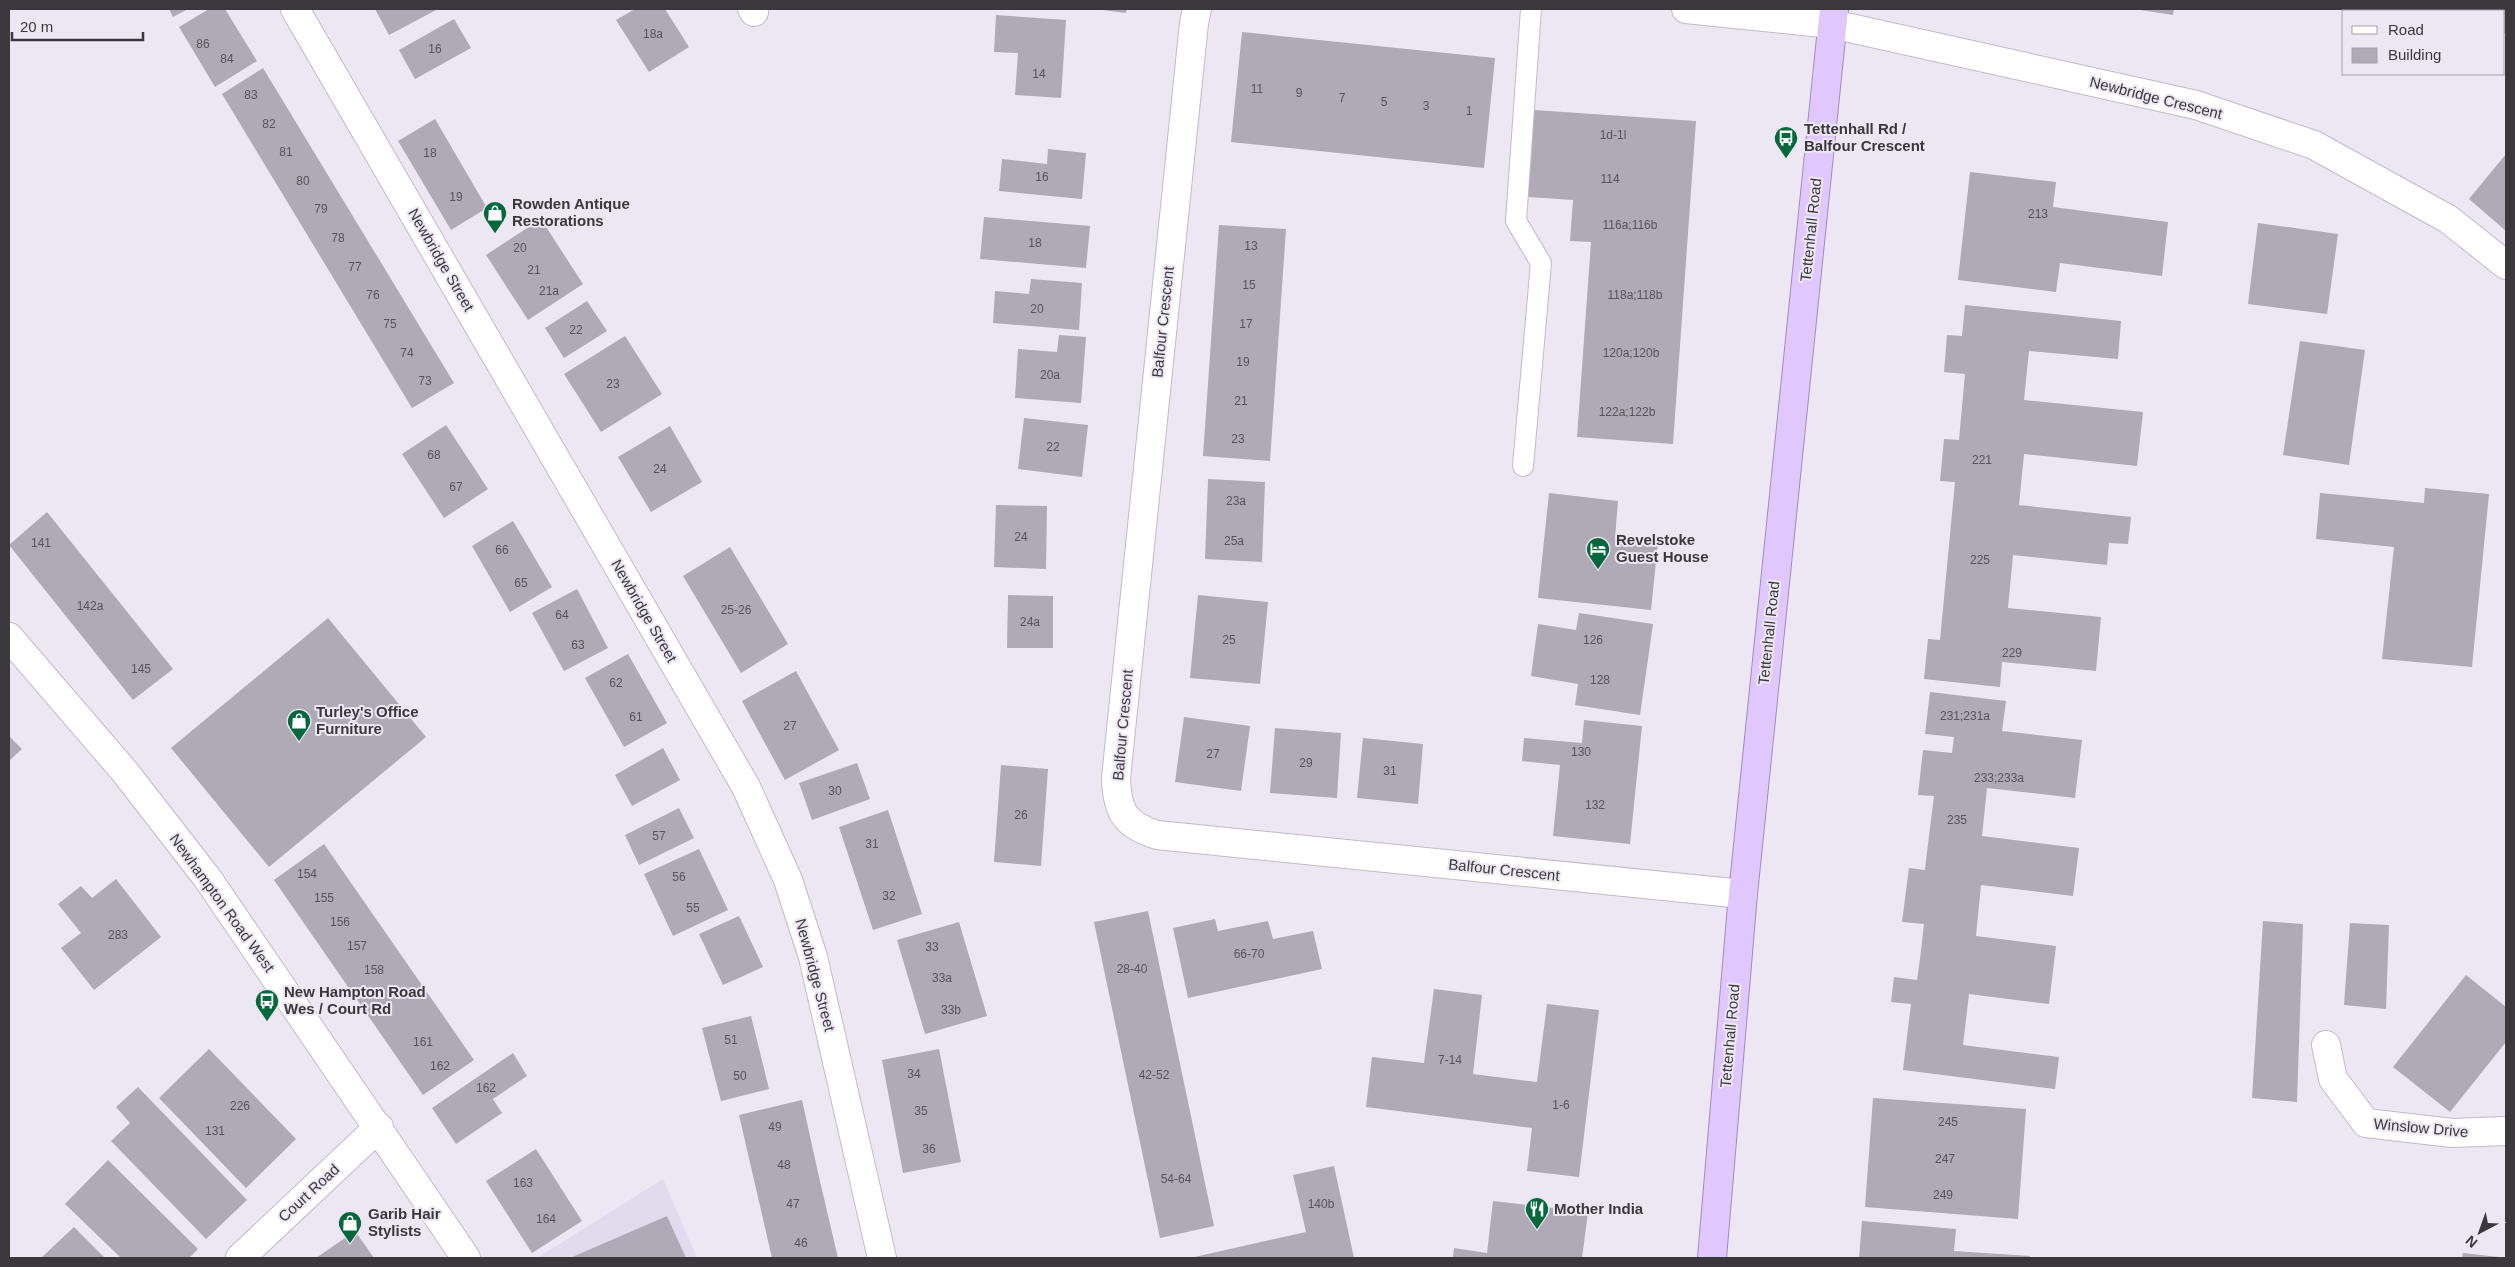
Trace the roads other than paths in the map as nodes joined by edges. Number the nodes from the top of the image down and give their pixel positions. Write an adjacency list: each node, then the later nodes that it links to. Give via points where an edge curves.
1 (295, 9): 15 (street, Newbridge Street, via 746,786 788,880 813,957)
2 (1197, 9): 9 (street, Balfour Crescent, via 1116,778 1117,798 1125,816 1138,829 1157,835)
3 (1530, 9): 7 (lane, via 1516,221 1541,263)
4 (1686, 9): 5 (street)
5 (1833, 16): 6 (street, Newbridge Crescent, via 2196,105 2314,145 2448,219); 9 (highway, Tettenhall Road)
6 (2506, 265)
7 (1523, 466)
8 (9, 637): 11 (street, Newhampton Road West, via 125,772 208,879)
9 (1742, 894): 16 (highway, Tettenhall Road)
10 (2326, 1045): 12 (street, Winslow Drive, via 2333,1079 2366,1123 2452,1134)
11 (378, 1127): 13 (street, Court Road); 14 (street, Newhampton Road West)
12 (2506, 1131)
13 (240, 1258)
14 (466, 1258)
15 (882, 1258)
16 (1712, 1258)

